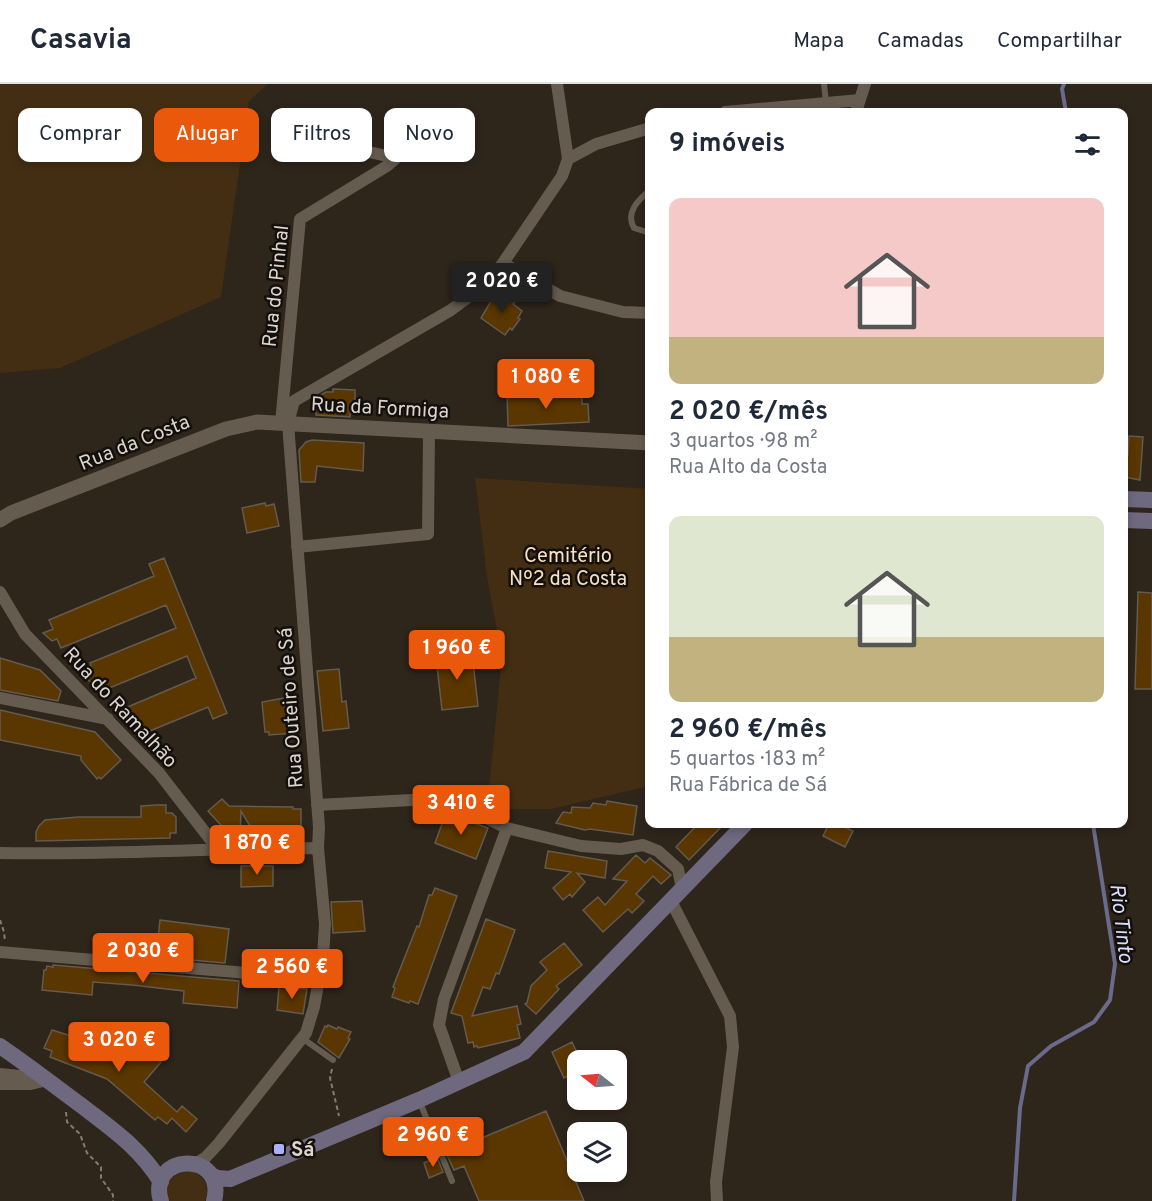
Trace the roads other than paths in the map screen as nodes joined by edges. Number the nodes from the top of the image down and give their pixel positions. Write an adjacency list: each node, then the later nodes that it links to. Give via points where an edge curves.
1 (557, 84): 10 (street)
2 (824, 84): 5 (lane)
3 (866, 84): 4 (street)
4 (860, 100): 5 (street); 7 (street)
5 (826, 102): 6 (street)
6 (765, 108)
7 (857, 108)
8 (645, 129): 10 (street, via 596,144)
9 (372, 153): 15 (street, Rua do Pinhal, via 396,158 300,219)
10 (568, 159): 13 (street, via 562,176)
11 (645, 195): 12 (lane, via 634,206 631,216 634,228)
12 (645, 231)
13 (503, 263): 14 (street, via 560,296 623,312); 15 (street, via 487,283 451,310 294,401)
14 (645, 313)
15 (284, 423): 16 (street, Rua da Formiga); 21 (street, Rua da Costa, via 257,422 226,429); 25 (street, Rua Outeiro de Sá)
16 (429, 431): 17 (street, Rua da Formiga); 25 (street, via 428,534)
17 (645, 443)
18 (1128, 499): 19 (main road)
19 (1152, 500)
20 (1152, 514): 22 (lane)
21 (0, 520)
22 (1128, 520)
23 (1128, 520): 24 (main road)
24 (1152, 521)
25 (297, 547): 29 (street, Rua Outeiro de Sá)
26 (0, 592): 28 (street, Rua do Ramalhão, via 26,634)
27 (0, 698): 28 (street)
28 (108, 719): 32 (street, Rua do Ramalhão, via 159,773)
29 (317, 805): 30 (street, via 430,799 468,809); 33 (street, Rua Outeiro de Sá)
30 (507, 828): 35 (street, via 581,846 621,849 643,845 658,851 678,869); 43 (street, via 444,999 440,1025)
31 (741, 828): 35 (main road)
32 (217, 848): 33 (street); 34 (street, via 108,854)
33 (318, 848): 37 (street, Rua Outeiro de Sá, via 325,924)
34 (0, 853)
35 (676, 895): 43 (main road, via 524,1052); 53 (street, via 730,1016 733,1047)
36 (3, 952): 37 (street)
37 (319, 979): 38 (street, Rua Outeiro de Sá)
38 (302, 1038): 40 (lane); 47 (street, Rua Outeiro de Sá, via 212,1151)
39 (0, 1046): 42 (main road)
40 (333, 1060)
41 (0, 1074): 42 (street)
42 (47, 1080): 44 (street); 46 (main road)
43 (459, 1082): 45 (main road)
44 (0, 1084)
45 (419, 1100): 49 (main road); 50 (lane)
46 (138, 1150): 47 (main road, via 167,1161); 51 (main road)
47 (191, 1163): 48 (main road); 51 (main road, via 168,1170)
48 (211, 1175): 49 (main road, via 225,1179); 52 (main road)
49 (236, 1176): 52 (main road)
50 (452, 1181)
51 (157, 1193)
52 (215, 1197)
53 (717, 1201)

